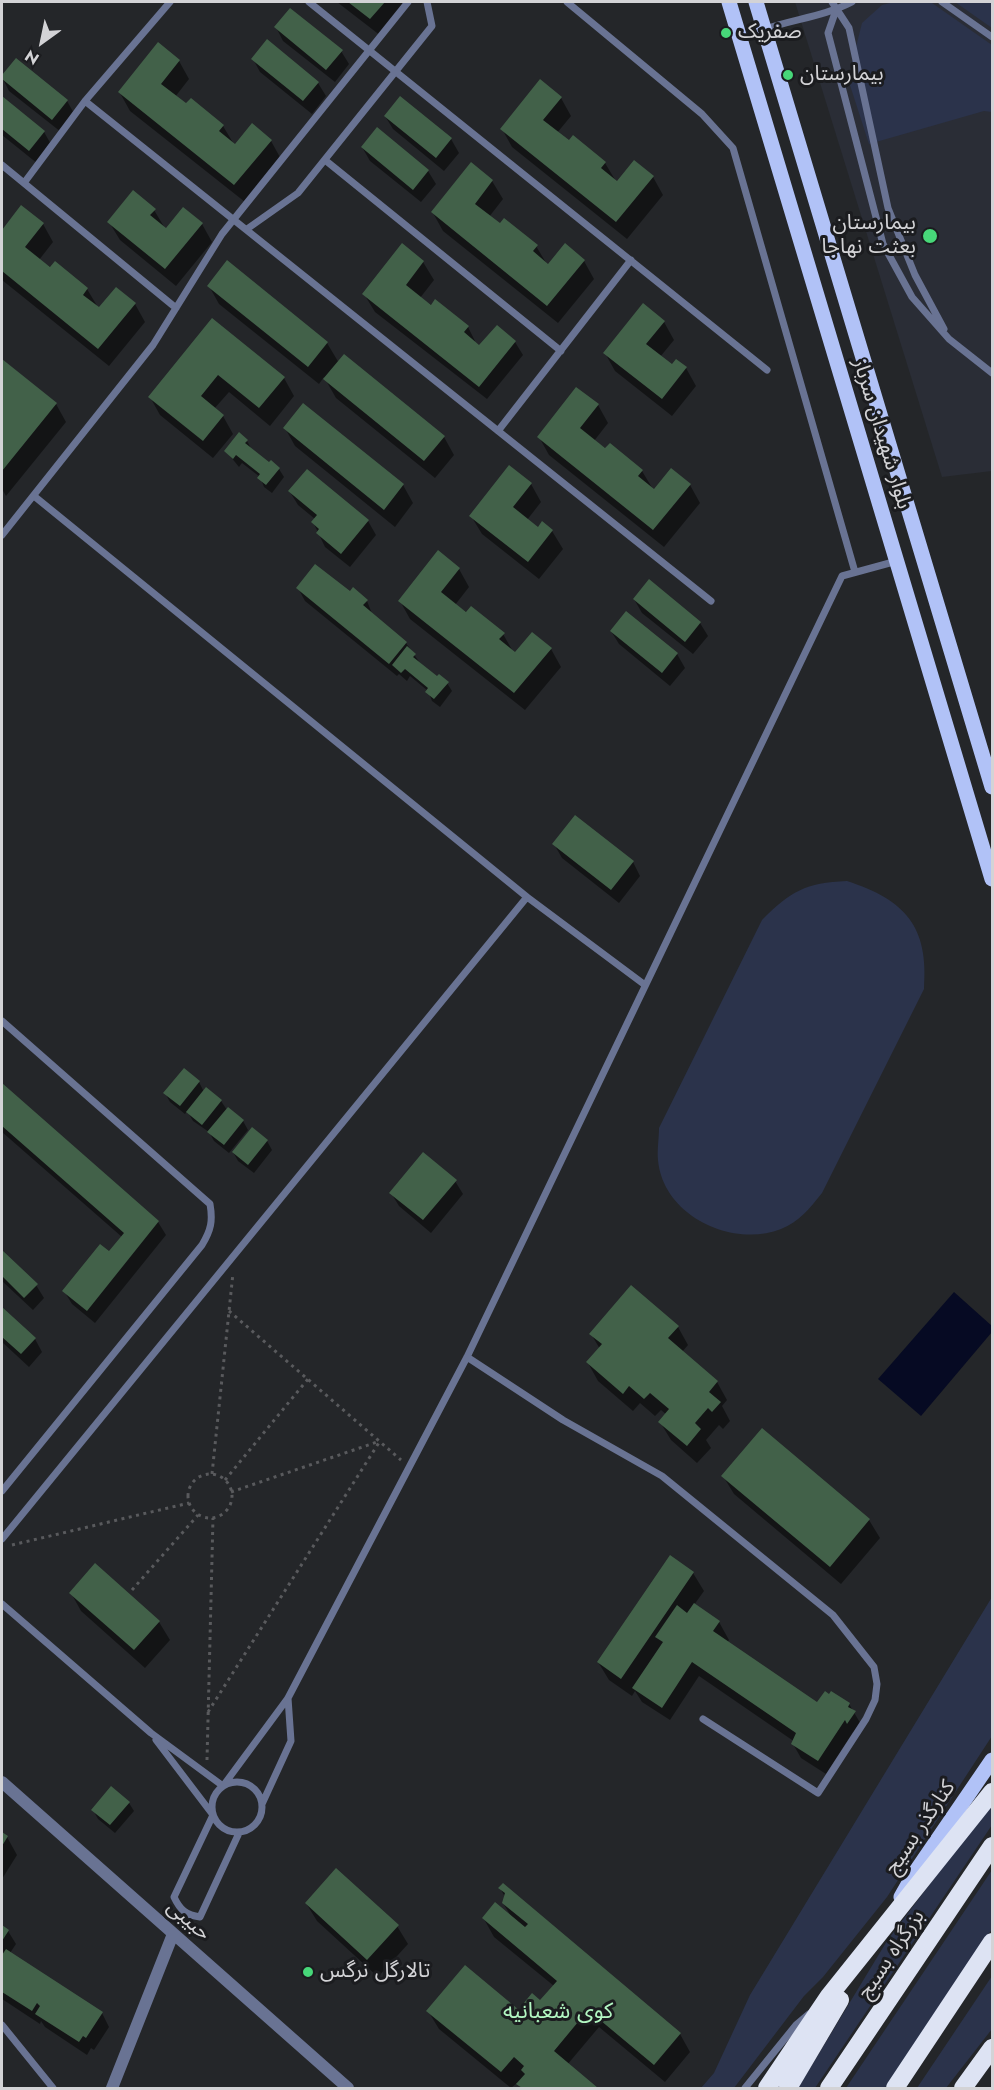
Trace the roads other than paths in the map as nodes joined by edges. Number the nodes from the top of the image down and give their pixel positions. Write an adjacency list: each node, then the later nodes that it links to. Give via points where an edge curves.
1 (170, 2): 16 (lane)
2 (309, 2): 14 (lane)
3 (408, 2): 14 (lane)
4 (427, 2): 15 (lane, via 432,26)
5 (567, 2): 32 (lane, via 702,114 733,148)
6 (729, 2): 31 (main road, بلوار شهیدان سرباز)
7 (756, 2): 12 (main road, بلوار شهیدان سرباز)
8 (832, 2): 11 (lane)
9 (852, 2): 11 (lane)
10 (942, 2): 13 (lane)
11 (836, 10): 12 (lane); 24 (lane, via 849,28 888,208 915,275); 24 (lane, via 828,33 883,244 912,297)
12 (765, 29): 34 (main road, بلوار شهیدان سرباز)
13 (993, 37)
14 (370, 49): 15 (lane); 20 (lane)
15 (396, 71): 17 (lane); 22 (lane)
16 (86, 101): 19 (lane); 20 (lane)
17 (325, 160): 21 (lane, via 298,193); 25 (lane)
18 (2, 165): 19 (lane)
19 (24, 183): 23 (lane)
20 (234, 219): 21 (lane); 23 (lane)
21 (247, 229): 28 (lane)
22 (631, 260): 25 (lane); 26 (lane)
23 (176, 308): 29 (lane, via 153,345)
24 (949, 339): 27 (lane)
25 (561, 351): 28 (lane)
26 (767, 370)
27 (993, 373)
28 (498, 431): 33 (lane)
29 (34, 496): 30 (lane); 36 (lane)
30 (2, 535)
31 (897, 561): 32 (lane); 35 (main road, بلوار شهیدان سرباز)
32 (855, 572): 37 (lane, via 842,576)
33 (711, 601)
34 (993, 787)
35 (993, 879)
36 (527, 897): 37 (lane); 41 (lane)
37 (645, 986): 39 (lane)
38 (2, 1022): 40 (lane, via 210,1204 213,1218 202,1245)
39 (467, 1357): 43 (lane); 44 (lane, via 562,1419 662,1476 833,1615 874,1667 875,1700 818,1793)
40 (2, 1491)
41 (2, 1539)
42 (2, 1604): 45 (lane)
43 (288, 1698): 48 (lane); 50 (lane, via 291,1741)
44 (703, 1719)
45 (151, 1733): 48 (lane); 51 (lane)
46 (993, 1760): 54 (main road, کنارگذر بسیج, via 914,1874)
47 (2, 1782): 55 (street, حبیبی)
48 (224, 1786): 50 (lane, via 231,1782 248,1784); 51 (lane, via 213,1798)
49 (993, 1792): 54 (highway)
50 (262, 1804): 52 (lane, via 254,1826)
51 (213, 1815): 52 (lane, via 223,1828); 52 (lane, via 174,1897 178,1908 189,1916 200,1917)
52 (239, 1833)
53 (993, 1846): 67 (highway, بزرگراه بسیج)
54 (888, 1922): 57 (highway); 66 (highway)
55 (173, 1934): 62 (street); 63 (street, حبیبی)
56 (993, 1942): 68 (highway)
57 (829, 1996): 64 (lane, via 796,2025); 65 (highway)
58 (2, 2025): 61 (lane)
59 (993, 2048): 69 (highway)
60 (993, 2066): 70 (highway)
61 (53, 2088)
62 (112, 2088)
63 (348, 2088)
64 (745, 2088)
65 (767, 2088)
66 (788, 2088)
67 (829, 2088)
68 (895, 2088)
69 (963, 2088)
70 (972, 2088)

